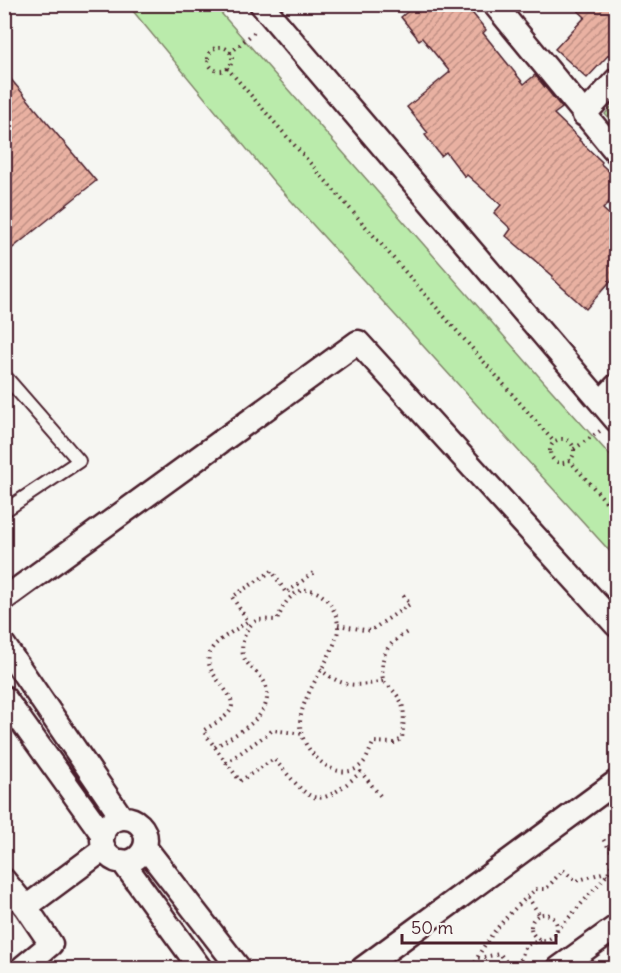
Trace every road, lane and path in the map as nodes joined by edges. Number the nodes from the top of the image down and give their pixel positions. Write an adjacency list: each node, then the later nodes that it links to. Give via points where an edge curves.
1 (494, 4): 6 (street)
2 (267, 11): 3 (path); 9 (street)
3 (230, 53): 4 (path); 4 (path, via 220,48 208,57 216,70)
4 (228, 68): 11 (path)
5 (616, 80): 6 (street)
6 (584, 115): 7 (street)
7 (616, 152)
8 (4, 375): 14 (lane, via 79,461)
9 (609, 394): 10 (street)
10 (616, 419): 12 (path)
11 (554, 442): 12 (path, via 565,440); 13 (path, via 550,452 553,459 560,463)
12 (573, 449): 13 (path)
13 (569, 460): 15 (path)
14 (4, 511)
15 (616, 513)
16 (313, 573): 27 (path, via 286,592 272,571 232,597 248,621 213,647 210,657 210,668 230,697 231,705 230,711 203,731)
17 (403, 595): 19 (path, via 410,604 370,631)
18 (4, 599): 20 (street, via 358,342)
19 (338, 625): 23 (path, via 337,640); 27 (path, via 334,609 316,590 302,590 292,596 277,620 252,624 243,642 243,654 266,684 267,699 257,718)
20 (616, 625)
21 (409, 631): 24 (path, via 392,641 386,651 381,667)
22 (4, 645): 31 (street)
23 (320, 669): 24 (path, via 346,684); 26 (path, via 303,708)
24 (383, 681): 26 (path, via 404,706 402,739 394,743 374,742 365,762 343,771 320,762)
25 (4, 696): 34 (street)
26 (302, 734): 28 (path, via 273,730)
27 (215, 747): 28 (path)
28 (226, 763): 30 (path, via 240,782 274,759 306,795 314,798 337,792 360,772)
29 (616, 782): 48 (street)
30 (382, 798)
31 (122, 818): 33 (street, via 141,826); 34 (street, via 110,824)
32 (600, 836): 35 (path, via 615,857)
33 (145, 847): 34 (street, via 136,858); 47 (street)
34 (110, 848): 38 (street); 46 (street)
35 (607, 875): 37 (path, via 576,881 563,870 546,890 536,890); 41 (path)
36 (4, 880): 38 (street)
37 (528, 897): 39 (path); 43 (path, via 492,935)
38 (26, 907): 45 (street, via 51,944)
39 (539, 915): 41 (path, via 552,916); 42 (path, via 532,921 531,930 535,938)
40 (616, 927): 44 (street)
41 (557, 931): 42 (path)
42 (544, 940): 43 (path, via 526,944 515,963 508,963 500,954)
43 (477, 958): 49 (path)
44 (570, 965)
45 (24, 969)
46 (200, 969)
47 (239, 969)
48 (363, 969)
49 (473, 969)

